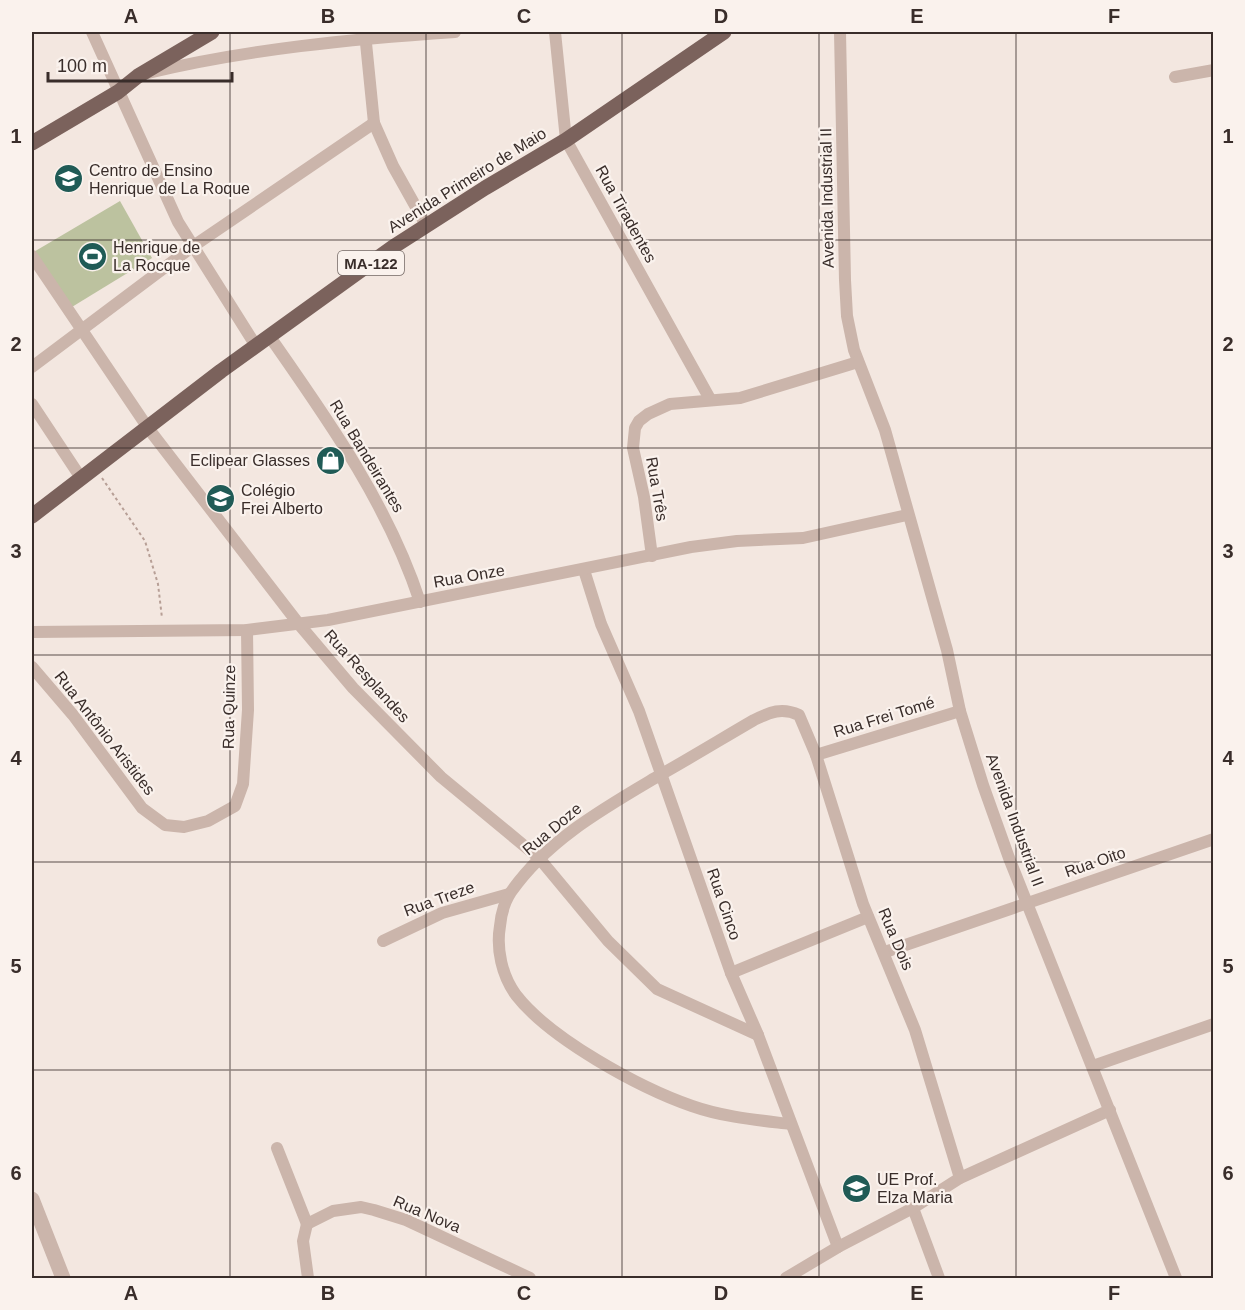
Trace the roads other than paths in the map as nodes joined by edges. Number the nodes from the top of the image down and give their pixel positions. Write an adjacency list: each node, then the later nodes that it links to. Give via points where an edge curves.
1 (92, 32): 11 (street)
2 (212, 32): 9 (main road)
3 (455, 32): 7 (street)
4 (555, 32): 13 (street, Rua Tiradentes)
5 (724, 32): 13 (main road, Avenida Primeiro de Maio / MA-122)
6 (840, 32): 21 (street, Avenida Industrial II, via 846,304)
7 (365, 35): 9 (street, via 197,62); 12 (street)
8 (1214, 70): 10 (street)
9 (138, 76): 11 (main road)
10 (1175, 77)
11 (118, 92): 14 (main road); 16 (street)
12 (374, 123): 15 (street); 16 (street)
13 (566, 140): 15 (main road, Avenida Primeiro de Maio / MA-122); 23 (street, Rua Tiradentes)
14 (32, 143)
15 (426, 225): 19 (main road, Avenida Primeiro de Maio / MA-122)
16 (192, 247): 18 (street); 20 (street)
17 (32, 259): 18 (street, Rua Resplandes)
18 (81, 328): 22 (street); 25 (street, Rua Resplandes)
19 (270, 337): 20 (main road, Avenida Primeiro de Maio / MA-122); 31 (street, Rua Bandeirantes, via 367,484 405,558)
20 (256, 346): 25 (main road, Avenida Primeiro de Maio / MA-122)
21 (858, 362): 23 (street, via 740,398); 28 (street, Avenida Industrial II, via 885,430)
22 (32, 368)
23 (710, 399): 29 (street, Rua Três, via 687,400 657,409 639,421 635,429 633,448)
24 (32, 404): 26 (street)
25 (148, 428): 26 (main road, Avenida Primeiro de Maio / MA-122); 32 (street, Rua Resplandes)
26 (81, 478): 27 (main road, Avenida Primeiro de Maio / MA-122)
27 (32, 514)
28 (908, 515): 29 (street, Rua Onze, via 803,538 737,541); 36 (street, Avenida Industrial II, via 943,634)
29 (652, 556): 30 (street, Rua Onze)
30 (584, 570): 31 (street, Rua Onze); 39 (street, Rua Cinco, via 601,624 639,711)
31 (420, 602): 32 (street, Rua Onze)
32 (298, 623): 33 (street, Rua Onze); 42 (street, Rua Resplandes, via 353,688 441,777)
33 (247, 630): 34 (street, Rua Onze); 40 (street, Rua Quinze, via 248,710 243,784 235,806 208,821 176,827)
34 (32, 632)
35 (32, 667): 40 (street, Rua Antônio Aristides)
36 (960, 711): 38 (street, Rua Frei Tomé); 44 (street, Avenida Industrial II)
37 (799, 715): 38 (street, Rua Dois); 39 (street, Rua Doze, via 789,710 768,713)
38 (816, 755): 45 (street, Rua Dois)
39 (661, 775): 42 (street, Rua Doze, via 582,823); 48 (street, Rua Cinco)
40 (153, 818)
41 (1214, 839): 44 (street, Rua Oito)
42 (539, 858): 43 (street, Rua Doze); 50 (street, Rua Resplandes, via 608,941 657,989)
43 (509, 894): 46 (street, Rua Treze, via 442,913); 53 (street, Rua Doze, via 501,917 499,953 516,995 541,1019 594,1057 668,1097 730,1116)
44 (1027, 903): 47 (street, Rua Oito); 51 (street, Avenida Industrial II)
45 (868, 917): 47 (street, Rua Dois); 48 (street)
46 (383, 942)
47 (885, 952): 55 (street, Rua Dois, via 915,1030)
48 (731, 973): 50 (street, Rua Cinco)
49 (1214, 1024): 51 (street)
50 (758, 1035): 53 (street, Rua Cinco)
51 (1093, 1066): 52 (street, Avenida Industrial II)
52 (1110, 1110): 55 (street); 65 (street, Avenida Industrial II)
53 (790, 1124): 59 (street, Rua Cinco)
54 (277, 1148): 58 (street)
55 (960, 1178): 57 (street)
56 (32, 1199): 60 (street)
57 (913, 1208): 59 (street); 64 (street)
58 (307, 1224): 61 (street, via 303,1241); 62 (street, Rua Nova, via 346,1208 374,1210 406,1220)
59 (838, 1247): 63 (street)
60 (63, 1278)
61 (308, 1278)
62 (530, 1278)
63 (786, 1278)
64 (939, 1278)
65 (1176, 1278)

